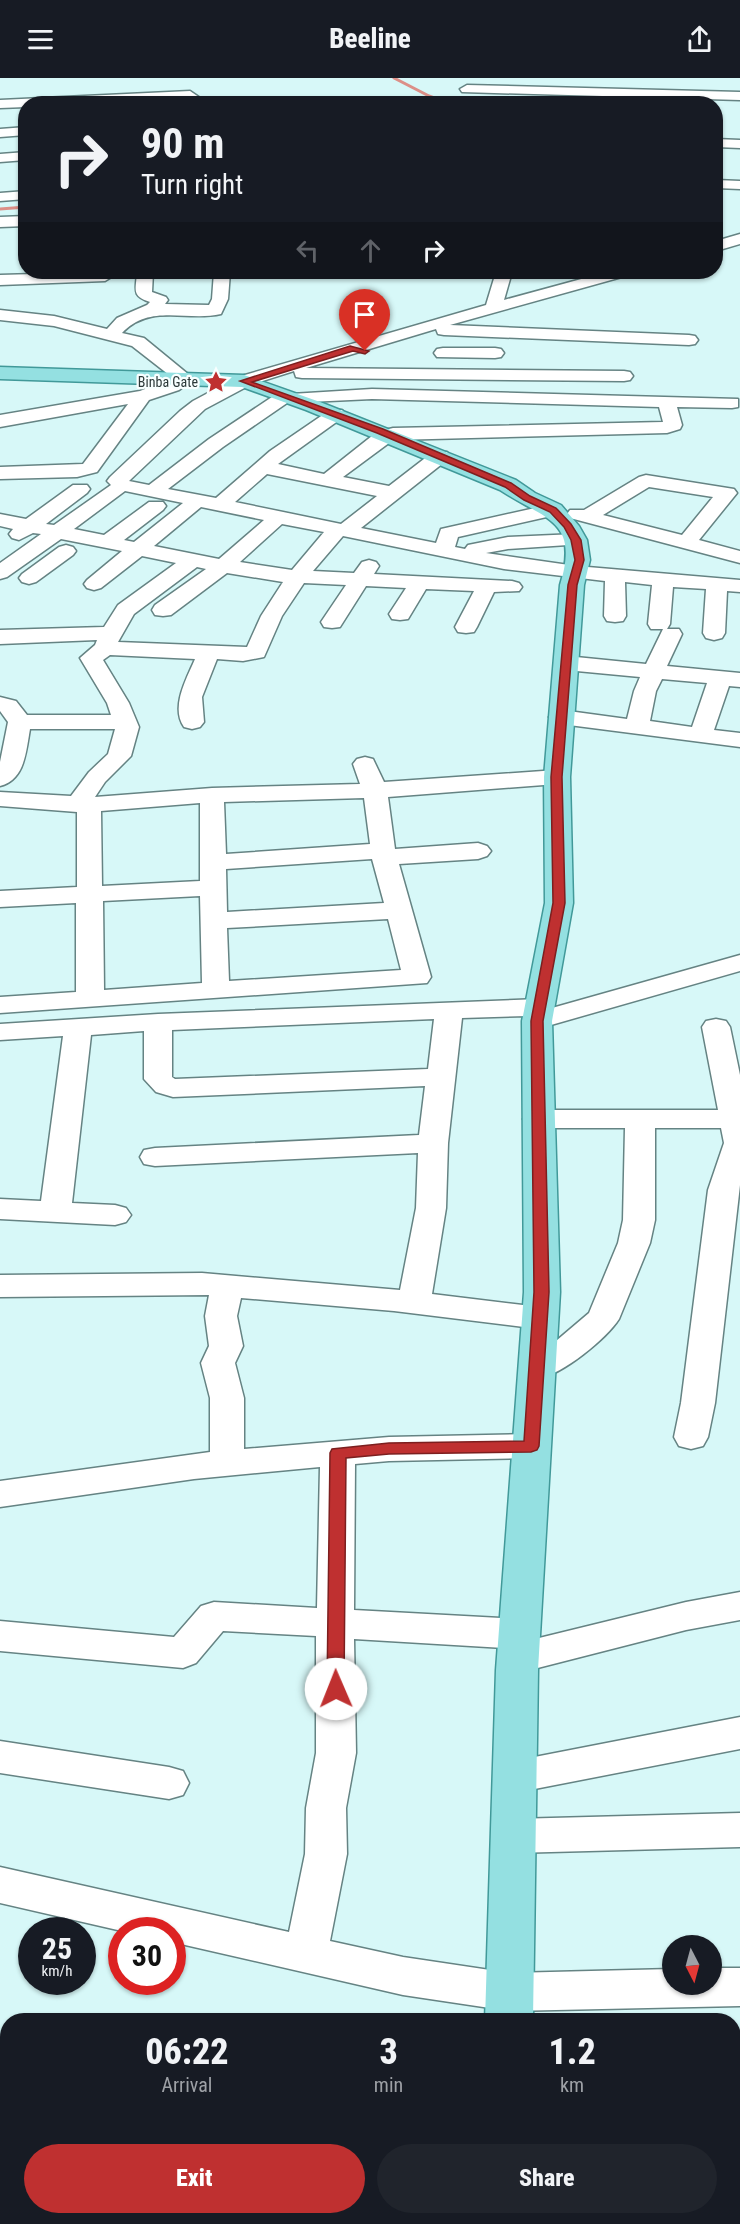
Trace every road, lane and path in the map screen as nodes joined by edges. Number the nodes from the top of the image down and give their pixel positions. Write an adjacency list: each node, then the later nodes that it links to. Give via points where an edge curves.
1 (467, 89): 4 (street)
2 (0, 93): 3 (street, via 97,90)
3 (99, 96)
4 (520, 96)
5 (723, 96): 6 (street)
6 (740, 96)
7 (0, 104): 8 (street)
8 (18, 104)
9 (18, 124): 10 (street)
10 (0, 125)
11 (18, 132): 12 (street)
12 (0, 133)
13 (18, 139): 14 (street)
14 (0, 140)
15 (723, 143): 16 (street)
16 (740, 144)
17 (0, 153): 18 (street)
18 (18, 154)
19 (18, 155): 20 (street)
20 (0, 158)
21 (723, 184): 22 (street)
22 (740, 185)
23 (18, 196): 24 (street)
24 (0, 197)
25 (18, 221): 26 (street)
26 (0, 222)
27 (740, 239): 28 (street)
28 (723, 244)
29 (26, 279): 34 (street)
30 (145, 279): 38 (street, via 144,295 160,300)
31 (221, 279): 38 (street, via 215,309)
32 (502, 279): 37 (street)
33 (598, 279): 37 (street)
34 (0, 280)
35 (17, 291): 39 (street)
36 (59, 302): 40 (street)
37 (494, 308): 41 (street)
38 (153, 309): 42 (street, via 123,322)
39 (0, 313): 40 (street)
40 (47, 320): 42 (street)
41 (420, 328): 43 (street); 44 (street)
42 (111, 334): 50 (street, via 138,342)
43 (689, 340)
44 (353, 348): 45 (street); 52 (street)
45 (402, 352)
46 (424, 352): 47 (street)
47 (495, 353)
48 (0, 373): 50 (main road)
49 (624, 376): 52 (street, via 303,373)
50 (185, 379): 51 (main road); 53 (street)
51 (244, 381): 52 (main road); 60 (street, via 199,405)
52 (287, 388): 54 (street); 57 (main road); 62 (street)
53 (143, 396): 58 (street); 66 (street, via 90,468)
54 (423, 396): 55 (street); 59 (street)
55 (666, 401): 56 (street); 59 (street, via 673,425 669,427)
56 (732, 403)
57 (336, 414): 61 (main road); 65 (street)
58 (0, 421)
59 (474, 431): 61 (street)
60 (164, 434): 62 (street); 70 (street, via 117,479)
61 (389, 435): 64 (main road); 67 (street)
62 (216, 443): 63 (street); 70 (street)
63 (236, 447)
64 (440, 456): 69 (street); 73 (main road)
65 (265, 458): 67 (street); 72 (street)
66 (0, 474)
67 (328, 480): 69 (street)
68 (80, 489): 77 (street)
69 (392, 494): 79 (street)
70 (154, 499): 72 (street); 82 (street)
71 (192, 505): 88 (street)
72 (220, 505): 79 (street)
73 (548, 507): 75 (street); 78 (main road, via 568,526)
74 (0, 520): 77 (street)
75 (498, 523): 83 (street); 89 (street, via 448,533)
76 (273, 524): 93 (street)
77 (29, 526): 80 (street); 87 (street)
78 (581, 528): 83 (street); 84 (street); 84 (street, via 646,481 727,493); 94 (main road)
79 (341, 529): 89 (street); 97 (street)
80 (58, 531): 81 (street); 81 (street, via 123,496); 95 (street)
81 (84, 537): 82 (street); 99 (street)
82 (108, 542): 88 (street)
83 (508, 543): 89 (street)
84 (686, 543): 91 (street)
85 (386, 545): 100 (street)
86 (361, 546): 98 (street)
87 (0, 548)
88 (139, 548): 92 (street); 104 (street)
89 (449, 554): 94 (street); 103 (street)
90 (417, 557): 102 (street)
91 (740, 557)
92 (193, 560): 93 (street); 116 (street, via 126,610)
93 (223, 566): 97 (street); 109 (street)
94 (576, 572): 96 (street); 119 (main road)
95 (0, 573)
96 (615, 574): 101 (street); 111 (street)
97 (297, 576): 98 (street); 117 (street, via 271,612 256,652)
98 (334, 577): 100 (street)
99 (29, 578)
100 (359, 579): 102 (street); 112 (street)
101 (663, 579): 105 (street); 120 (street, via 665,629)
102 (398, 581): 103 (street)
103 (426, 582): 106 (street); 110 (street)
104 (94, 584)
105 (717, 584): 107 (street); 114 (street)
106 (487, 586): 108 (street); 113 (street)
107 (740, 586)
108 (512, 587)
109 (163, 610)
110 (400, 614)
111 (615, 616)
112 (332, 622)
113 (466, 627)
114 (714, 633)
115 (0, 637): 116 (street)
116 (103, 646): 117 (street); 118 (street, via 69,652); 125 (street)
117 (208, 653): 126 (street, via 191,697)
118 (0, 654)
119 (566, 663): 120 (street); 123 (main road)
120 (654, 671): 121 (street); 127 (street)
121 (730, 679): 128 (street)
122 (0, 704): 124 (street, via 8,706)
123 (561, 717): 127 (street); 131 (main road)
124 (20, 722): 125 (street); 132 (street, via 11,767)
125 (125, 722): 136 (street, via 119,756 97,777)
126 (192, 722)
127 (637, 728): 128 (street)
128 (700, 736): 129 (street)
129 (740, 740)
130 (365, 764): 133 (street)
131 (557, 777): 133 (street); 150 (main road, via 559,903)
132 (0, 779)
133 (375, 790): 134 (street); 138 (street)
134 (213, 795): 136 (street); 139 (street)
135 (0, 799): 136 (street)
136 (84, 804): 141 (street)
137 (478, 851): 138 (street)
138 (383, 854): 139 (street); 143 (street)
139 (213, 862): 140 (street)
140 (213, 888): 141 (street); 144 (street)
141 (90, 894): 142 (street); 147 (street)
142 (0, 899)
143 (399, 910): 144 (street); 146 (street, via 417,977)
144 (214, 921): 146 (street)
145 (740, 963): 150 (street)
146 (216, 990): 147 (street)
147 (90, 999): 148 (street)
148 (0, 1005)
149 (448, 1012): 150 (street); 151 (street); 155 (street)
150 (538, 1014): 156 (main road)
151 (158, 1022): 152 (street); 155 (street, via 158,1079 173,1088)
152 (78, 1026): 154 (street); 162 (street)
153 (716, 1028): 158 (street)
154 (0, 1032)
155 (441, 1077): 159 (street)
156 (538, 1119): 157 (street); 167 (main road)
157 (640, 1119): 158 (street); 168 (street, via 639,1220 603,1319 568,1349)
158 (737, 1120): 169 (street, via 739,1143 723,1190)
159 (433, 1143): 160 (street); 166 (street, via 431,1208)
160 (155, 1157)
161 (0, 1209): 162 (street)
162 (55, 1212): 163 (street)
163 (115, 1215)
164 (0, 1286): 165 (street)
165 (227, 1286): 166 (street); 172 (street, via 221,1316 226,1346 218,1363 226,1398)
166 (414, 1303): 167 (street)
167 (540, 1318): 168 (main road)
168 (537, 1367): 170 (main road)
169 (691, 1437)
170 (531, 1446): 171 (street); 177 (main road)
171 (338, 1453): 172 (street); 175 (street)
172 (227, 1464): 173 (street, via 32,1488)
173 (1, 1502)
174 (740, 1606): 177 (street)
175 (335, 1625): 176 (street, via 214,1617 183,1653); 177 (street); 185 (street, via 336,1753 326,1808 326,1854)
176 (0, 1636)
177 (518, 1646): 180 (main road)
178 (740, 1733): 180 (street)
179 (0, 1757): 181 (street)
180 (514, 1777): 183 (main road)
181 (169, 1783)
182 (740, 1830): 183 (street)
183 (513, 1836): 187 (main road)
184 (0, 1885): 185 (street)
185 (306, 1954): 187 (street)
186 (740, 1987): 187 (street)
187 (509, 2006)

